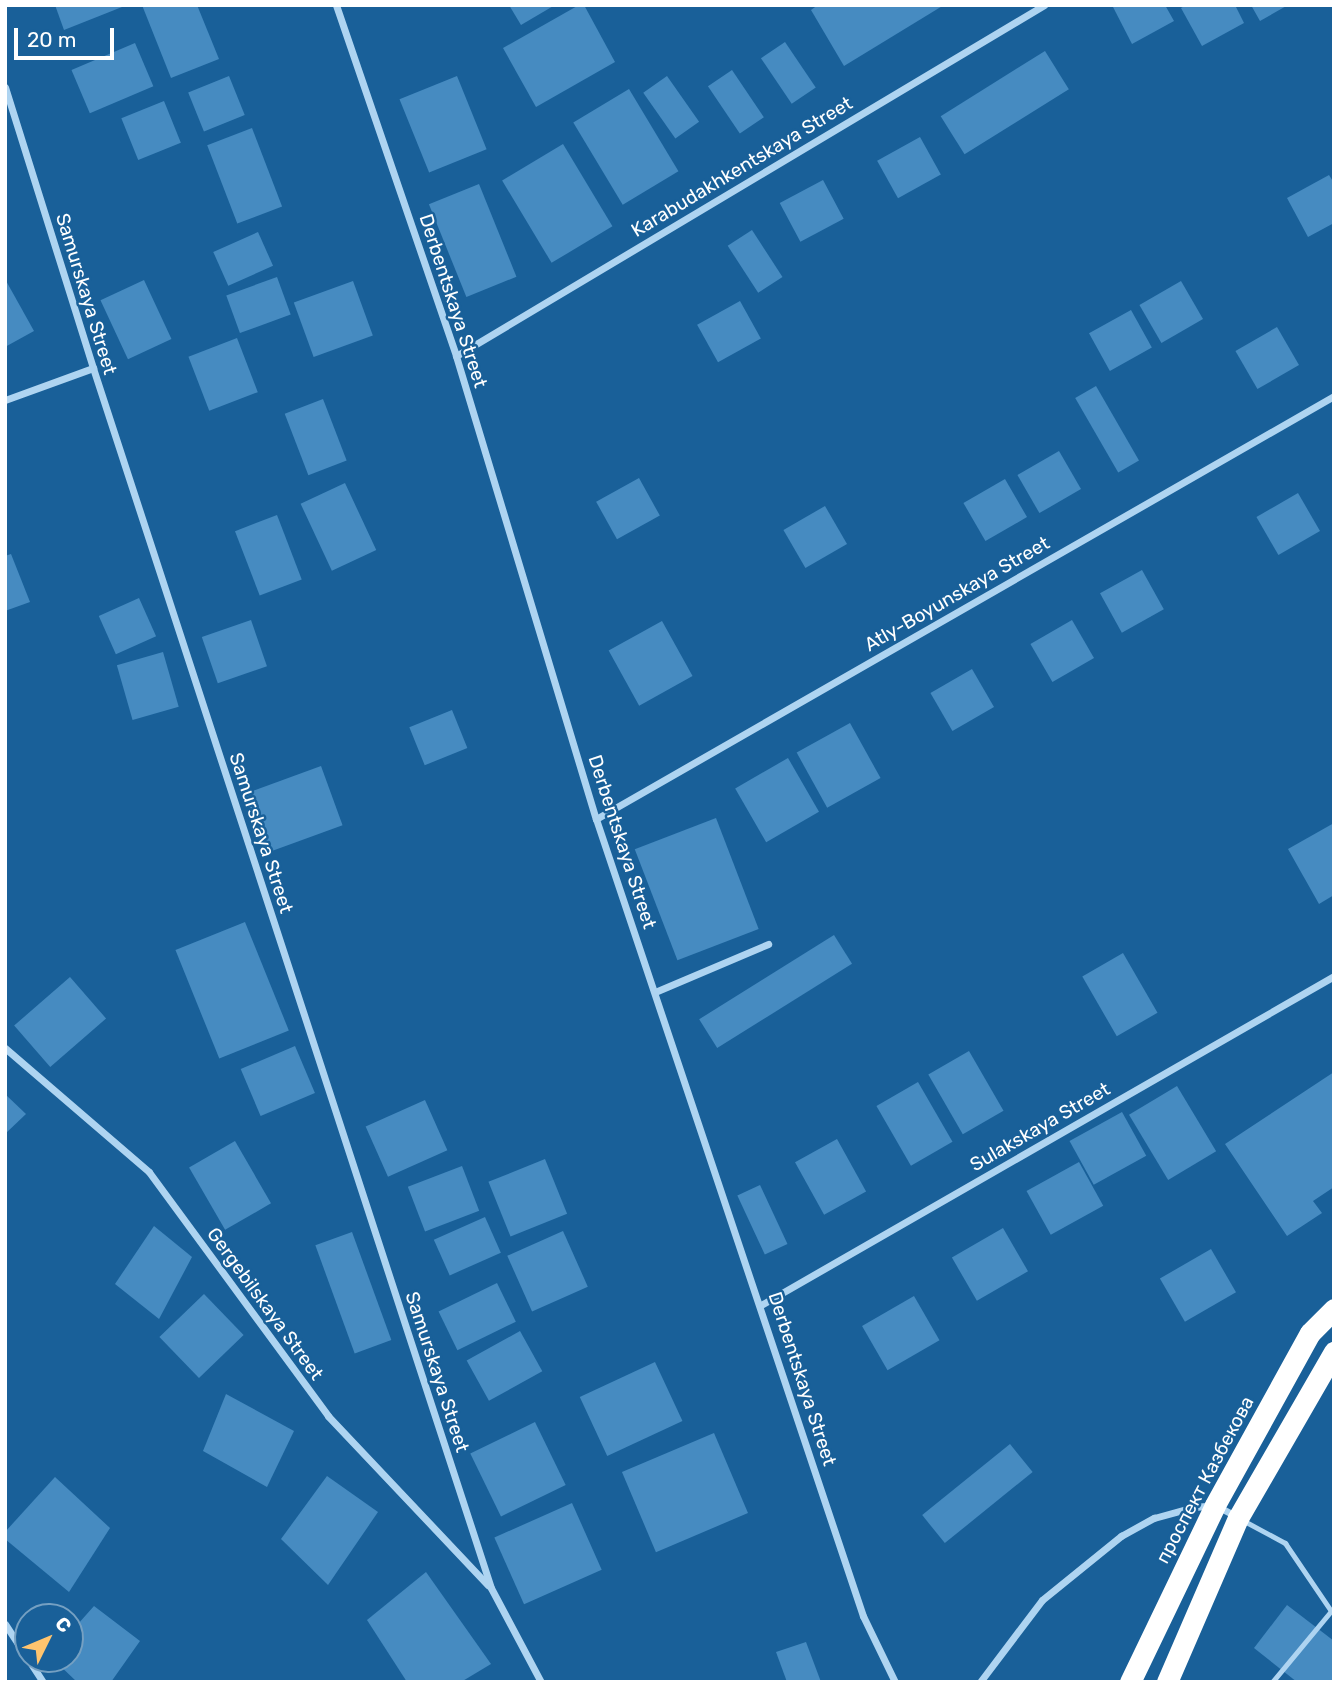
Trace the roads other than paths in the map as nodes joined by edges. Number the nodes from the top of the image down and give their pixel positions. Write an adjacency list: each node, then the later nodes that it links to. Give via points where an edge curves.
1 (337, 5): 4 (street, Derbentskaya Street)
2 (1044, 5): 4 (street, Karabudakhkentskaya Street)
3 (5, 87): 5 (street, Samurskaya Street)
4 (456, 356): 8 (street, Derbentskaya Street)
5 (93, 368): 7 (street); 18 (street, Samurskaya Street)
6 (1334, 396): 8 (street, Atly-Boyunskaya Street)
7 (5, 400)
8 (596, 819): 11 (street, Derbentskaya Street)
9 (768, 944): 11 (street)
10 (1334, 976): 13 (street, Sulakskaya Street)
11 (655, 992): 13 (street, Derbentskaya Street)
12 (5, 1048): 18 (street, Gergebilskaya Street, via 149,1172 328,1416)
13 (761, 1305): 20 (street, Derbentskaya Street, via 863,1616)
14 (1334, 1309): 16 (highway, проспект Казбекова, via 1310,1333)
15 (1334, 1352): 17 (highway)
16 (1215, 1505): 17 (street); 21 (street, via 1154,1518 1100,1551 1042,1600); 22 (highway, проспект Казбекова)
17 (1238, 1518): 23 (highway); 24 (lane, via 1285,1544 1331,1611)
18 (491, 1588): 19 (street)
19 (541, 1682)
20 (895, 1682)
21 (980, 1682)
22 (1129, 1682)
23 (1167, 1682)
24 (1272, 1682)

